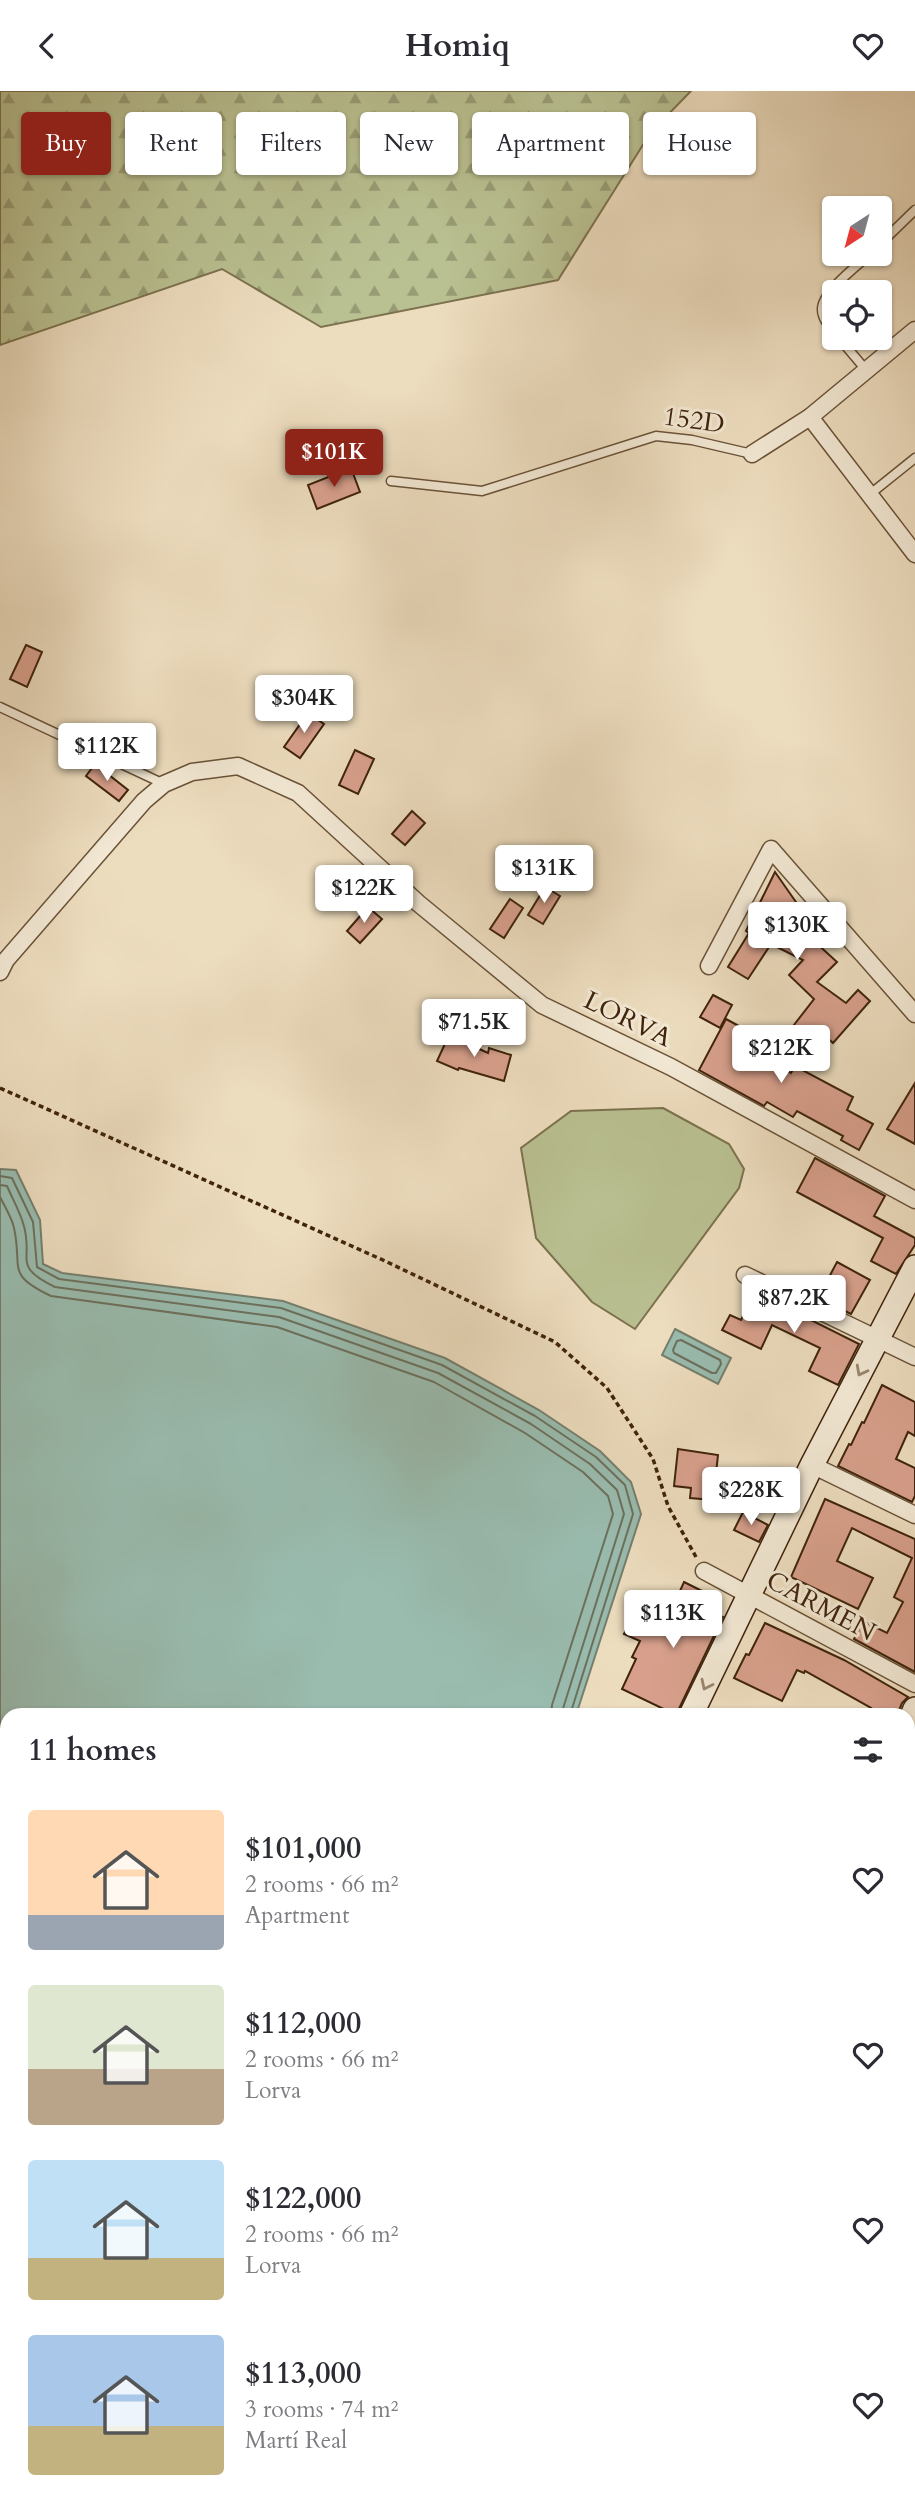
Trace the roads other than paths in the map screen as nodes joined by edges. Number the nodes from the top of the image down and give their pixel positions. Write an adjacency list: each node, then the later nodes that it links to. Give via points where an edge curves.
1 (915, 210): 2 (lane)
2 (892, 232)
3 (857, 266): 4 (lane)
4 (843, 280)
5 (915, 330): 7 (street, 152D)
6 (850, 350): 7 (lane)
7 (867, 370): 8 (street, 152D)
8 (810, 417): 9 (street, 152D); 12 (street)
9 (752, 454): 11 (lane, 152D, via 656,436 482,491)
10 (915, 458): 12 (lane)
11 (391, 481)
12 (869, 495): 13 (street)
13 (915, 554)
14 (0, 707): 15 (lane)
15 (164, 784): 17 (street, LORVA, via 135,811); 19 (street, LORVA, via 192,772 238,766 298,793 418,903 542,1005 671,1067)
16 (709, 966): 18 (street, via 771,849)
17 (0, 972)
18 (915, 1014)
19 (915, 1200)
20 (915, 1267): 22 (main road)
21 (745, 1275): 22 (street)
22 (879, 1338): 23 (street); 24 (main road, one-way to 24)
23 (915, 1357)
24 (812, 1465): 25 (street); 27 (main road)
25 (915, 1515)
26 (704, 1571): 27 (street, CARMEN)
27 (748, 1596): 28 (street, CARMEN); 29 (main road, one-way to 29)
28 (915, 1684)
29 (694, 1708)

